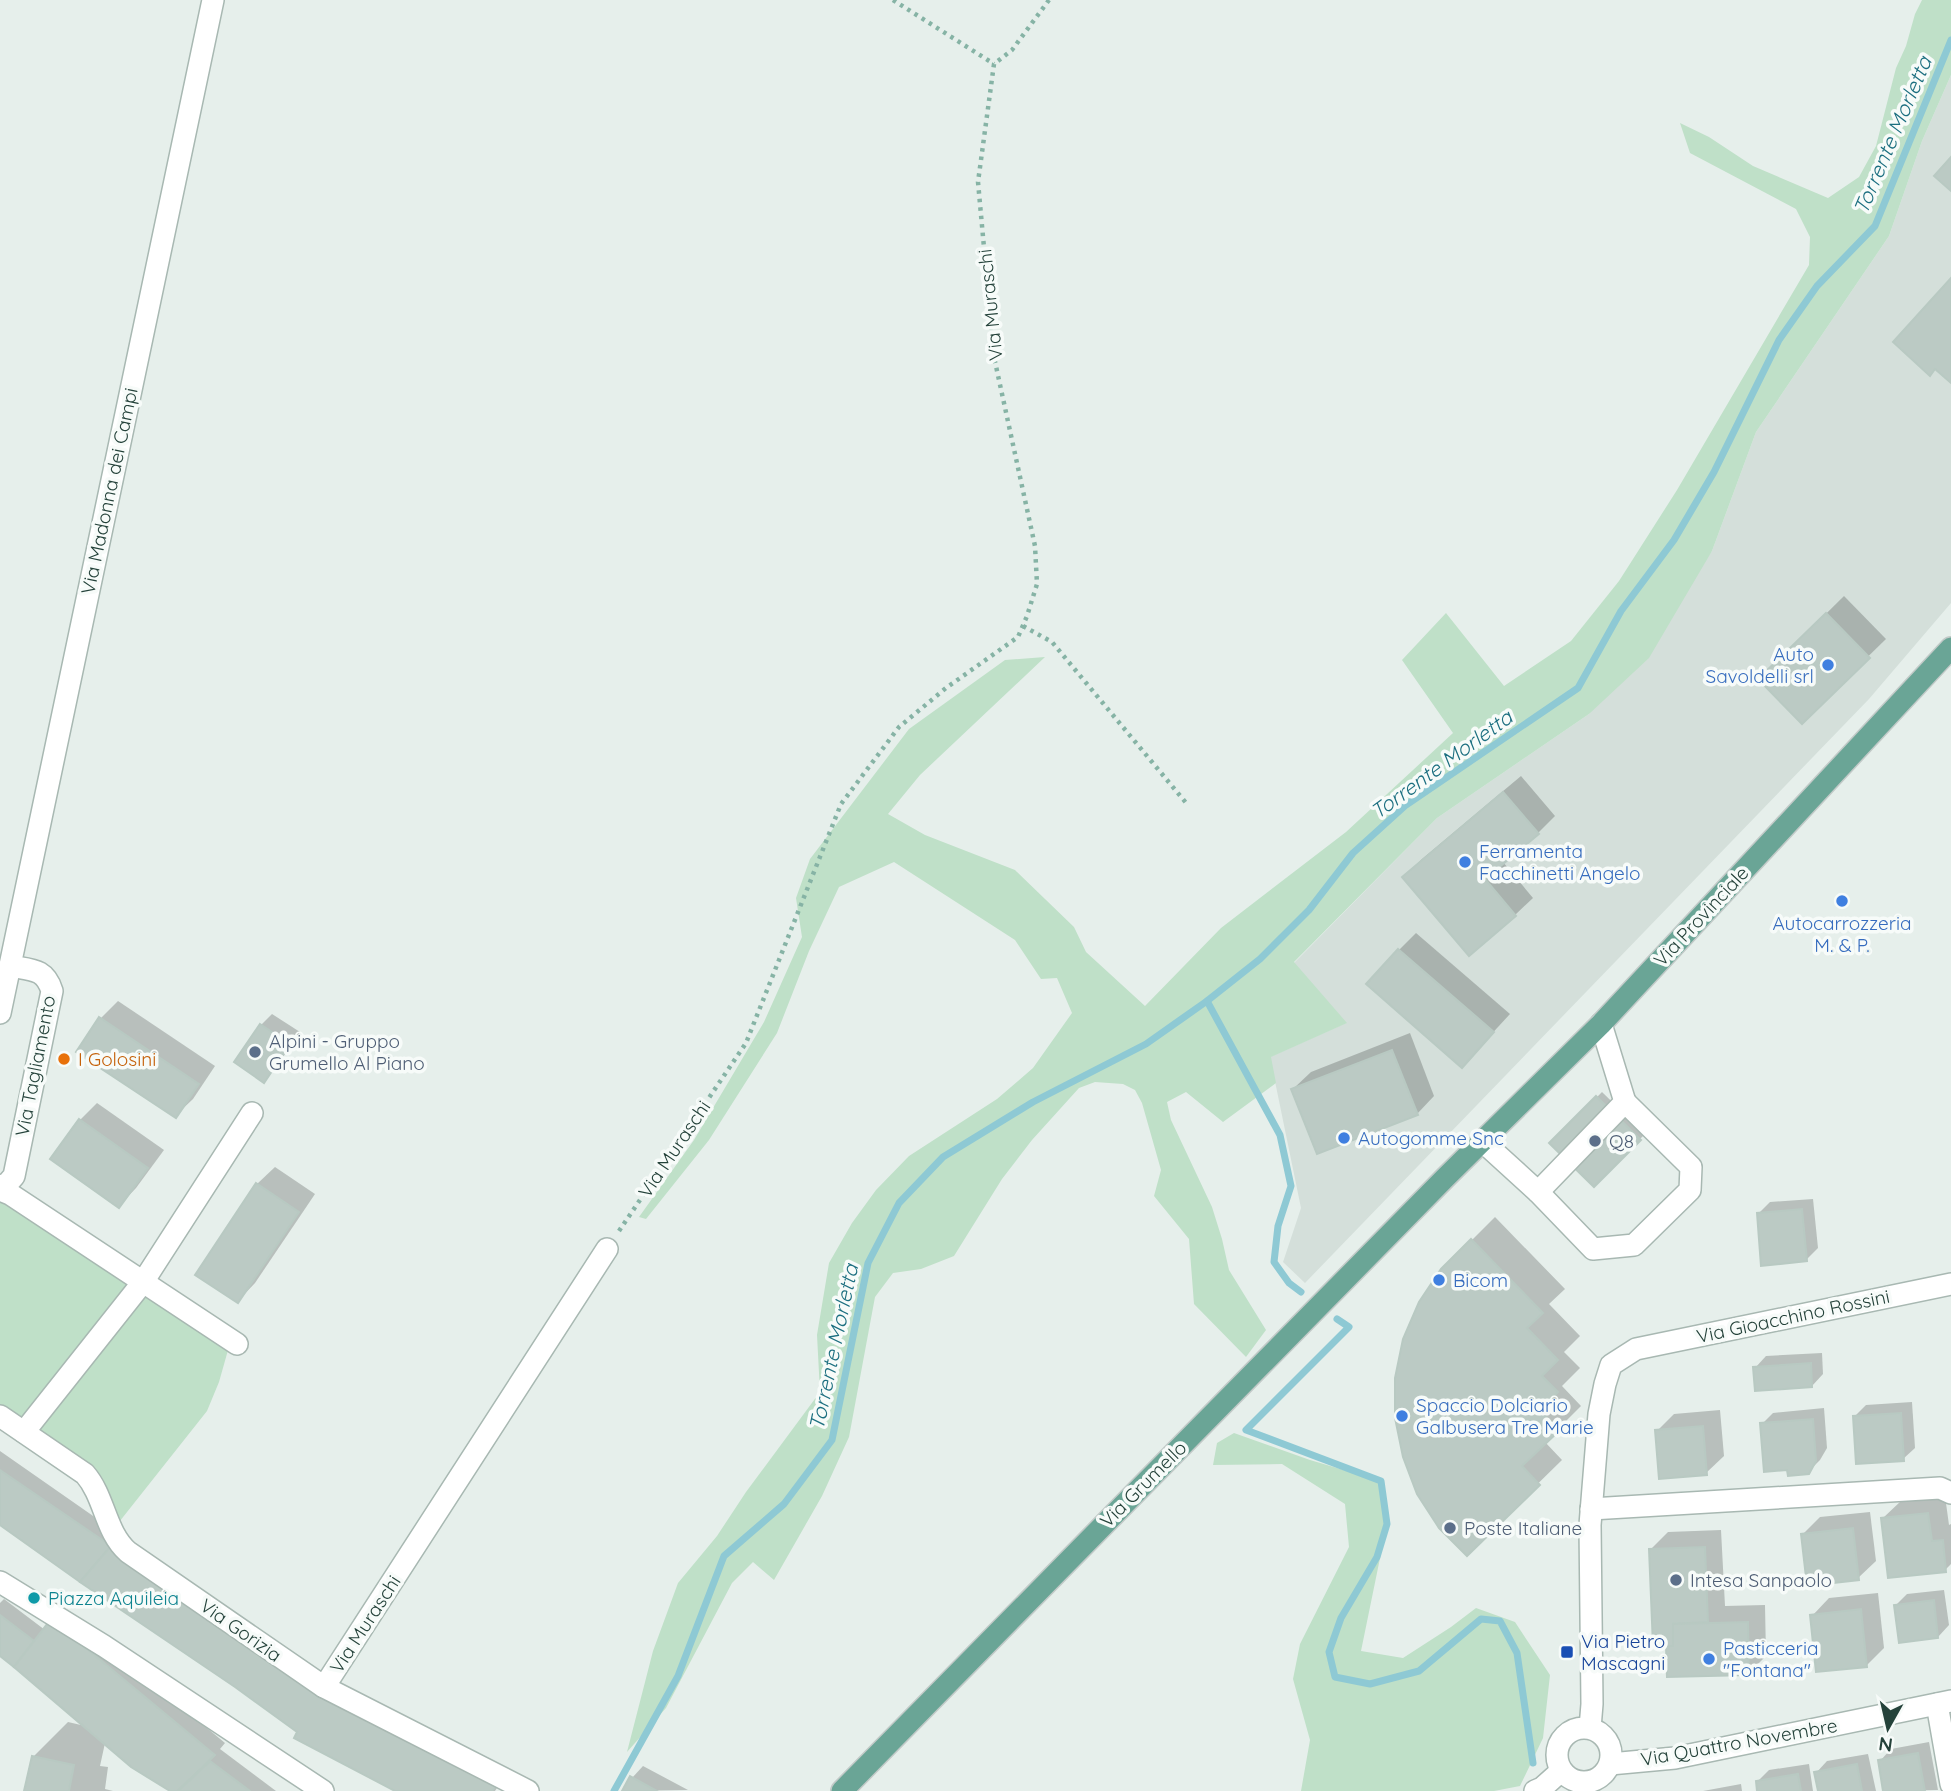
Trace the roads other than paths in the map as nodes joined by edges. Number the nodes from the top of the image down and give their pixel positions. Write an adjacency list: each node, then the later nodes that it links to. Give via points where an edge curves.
1 (213, 0): 3 (street, Via Madonna dei Campi)
2 (1951, 648): 5 (main road, Via Provinciale)
3 (5, 977): 4 (street, Via Madonna dei Campi); 10 (street, Via Tagliamento, via 41,972 52,991 14,1176)
4 (0, 1013)
5 (1601, 1024): 6 (street); 8 (main road, Via Provinciale)
6 (1625, 1102): 11 (street); 11 (street, via 1691,1167 1690,1190 1634,1245 1593,1249)
7 (252, 1113): 13 (street)
8 (1482, 1141): 9 (main road, Via Provinciale); 11 (street)
9 (1445, 1178): 30 (main road, Via Grumello)
10 (0, 1188): 13 (street, Via Tagliamento)
11 (1538, 1192)
12 (607, 1249): 21 (street, Via Muraschi)
13 (143, 1282): 15 (street, Via Tagliamento); 17 (street)
14 (1951, 1284): 19 (street, Via Gioacchino Rossini, via 1636,1349 1611,1365 1605,1384)
15 (237, 1344)
16 (0, 1416): 17 (street, Via Gorizia)
17 (24, 1432): 21 (street, Via Gorizia, via 94,1484 112,1531 128,1552)
18 (1951, 1493): 19 (street, via 1940,1488)
19 (1591, 1509): 23 (street)
20 (0, 1583): 28 (street)
21 (324, 1687): 26 (street, Via Gorizia)
22 (1944, 1702): 24 (street, Via Quattro Novembre, via 1675,1758); 27 (street)
23 (1590, 1728): 24 (street, via 1608,1742); 25 (street, via 1569,1732 1556,1750 1557,1761)
24 (1610, 1764): 25 (street, via 1596,1780)
25 (1570, 1781): 31 (street)
26 (498, 1784): 29 (street, Via Gorizia)
27 (1951, 1784)
28 (323, 1791)
29 (528, 1791)
30 (842, 1791)
31 (1535, 1791)

